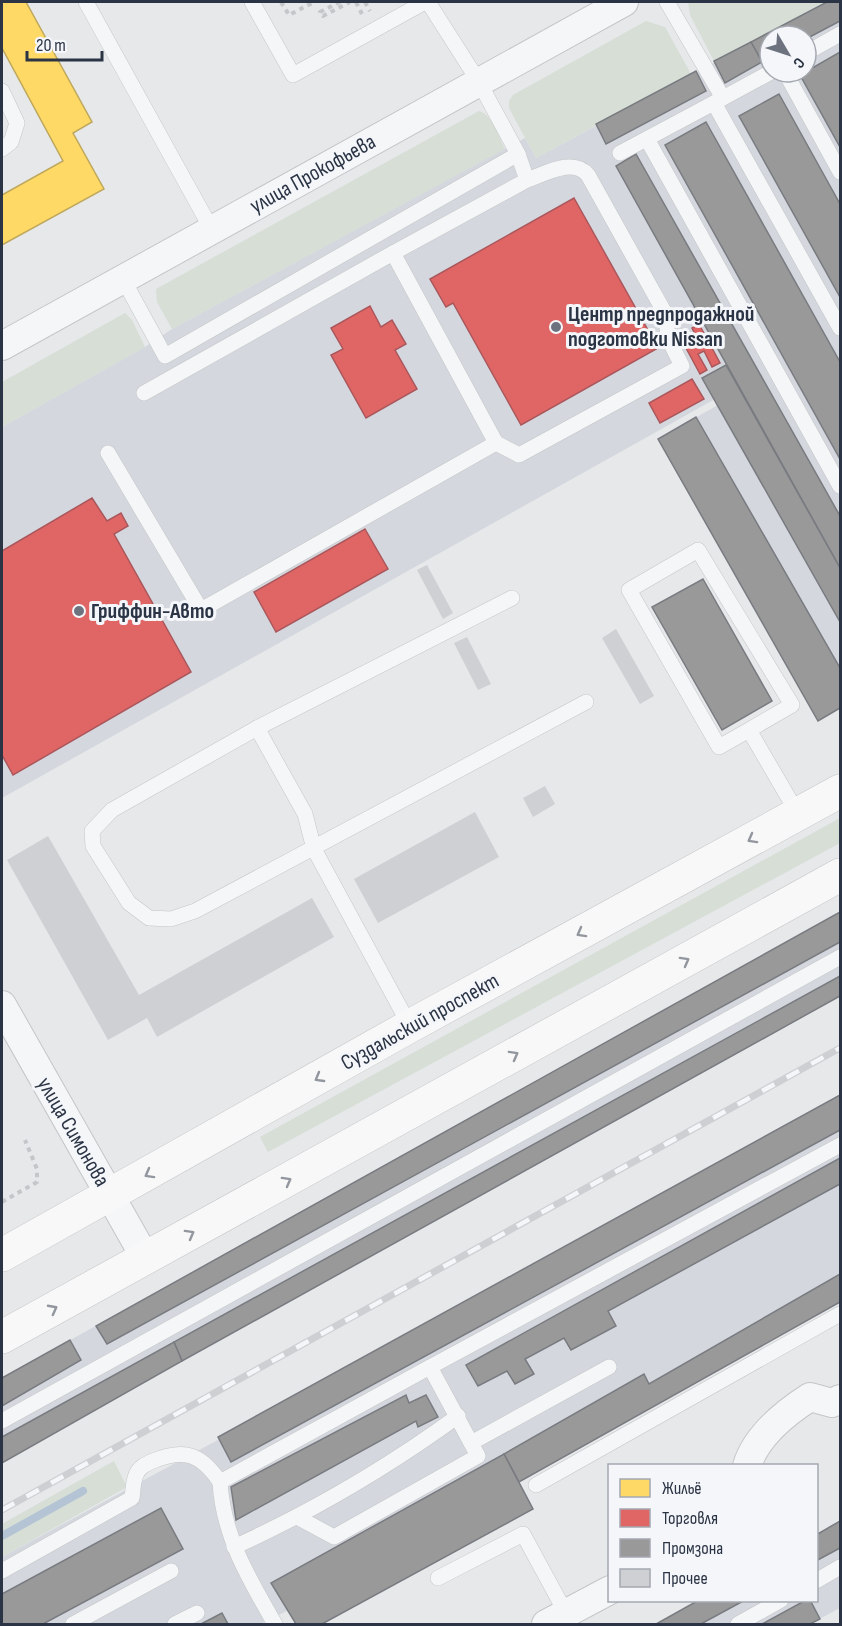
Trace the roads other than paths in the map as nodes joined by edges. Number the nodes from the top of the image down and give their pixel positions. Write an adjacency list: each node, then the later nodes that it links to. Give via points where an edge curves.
1 (86, 2): 19 (lane)
2 (252, 2): 3 (lane, via 293,75)
3 (427, 2): 9 (lane)
4 (624, 2): 9 (street, улица Прокофьева)
5 (667, 2): 12 (lane)
6 (840, 34): 7 (lane)
7 (818, 46)
8 (758, 79): 12 (lane)
9 (479, 82): 16 (lane); 19 (street, улица Прокофьева)
10 (792, 84): 17 (lane)
11 (2, 91): 14 (lane, via 17,123 11,142)
12 (718, 101): 13 (lane); 22 (lane)
13 (647, 139): 15 (lane); 27 (lane)
14 (2, 149)
15 (620, 153)
16 (518, 154): 18 (lane); 21 (lane, via 165,356)
17 (840, 172)
18 (527, 180): 20 (lane); 25 (lane, via 559,168 583,168 666,315 668,338 682,366 519,455)
19 (212, 230): 21 (street, улица Прокофьева)
20 (393, 253): 24 (lane); 25 (lane)
21 (123, 279): 23 (street, улица Прокофьева)
22 (840, 328)
23 (2, 346)
24 (144, 393)
25 (496, 443): 26 (lane, via 201,610)
26 (108, 453)
27 (840, 486)
28 (512, 598): 30 (lane)
29 (586, 702): 34 (lane)
30 (257, 728): 34 (lane, via 305,814); 34 (lane, via 112,810 92,831 93,846 129,903 149,918 171,919 195,911)
31 (749, 730): 31 (lane, via 792,705 698,550 629,590 719,747); 33 (lane)
32 (840, 791): 33 (main road, Суздальский проспект)
33 (798, 814): 38 (main road, Суздальский проспект, one-way to 38)
34 (314, 849): 38 (lane)
35 (840, 874): 42 (main road, one-way to 35)
36 (840, 957): 49 (lane)
37 (2, 1005): 40 (street, улица Симонова)
38 (410, 1026): 40 (main road, Суздальский проспект, one-way to 40)
39 (840, 1145): 46 (lane)
40 (110, 1196): 41 (main road, Суздальский проспект); 42 (street, улица Симонова)
41 (2, 1255)
42 (146, 1259): 44 (main road, one-way to 42)
43 (840, 1314): 53 (lane)
44 (2, 1337)
45 (609, 1367): 50 (lane)
46 (430, 1368): 48 (lane); 52 (lane)
47 (840, 1399): 51 (street, via 832,1403 810,1397 795,1407 761,1438)
48 (458, 1416): 50 (lane); 54 (lane)
49 (2, 1421)
50 (471, 1443): 54 (lane, via 478,1456 333,1537)
51 (748, 1464)
52 (220, 1482): 55 (lane, via 224,1519); 57 (lane, via 198,1458 177,1453 143,1465 136,1475 132,1498)
53 (536, 1485)
54 (297, 1517): 55 (lane)
55 (234, 1547): 67 (lane)
56 (840, 1568): 60 (lane)
57 (2, 1571)
58 (171, 1571): 65 (lane)
59 (438, 1578): 64 (lane, via 523,1534)
60 (818, 1580)
61 (608, 1591): 64 (street)
62 (777, 1602): 68 (lane)
63 (197, 1613): 66 (lane)
64 (557, 1620)
65 (73, 1624)
66 (175, 1624)
67 (275, 1624)
68 (738, 1624)

